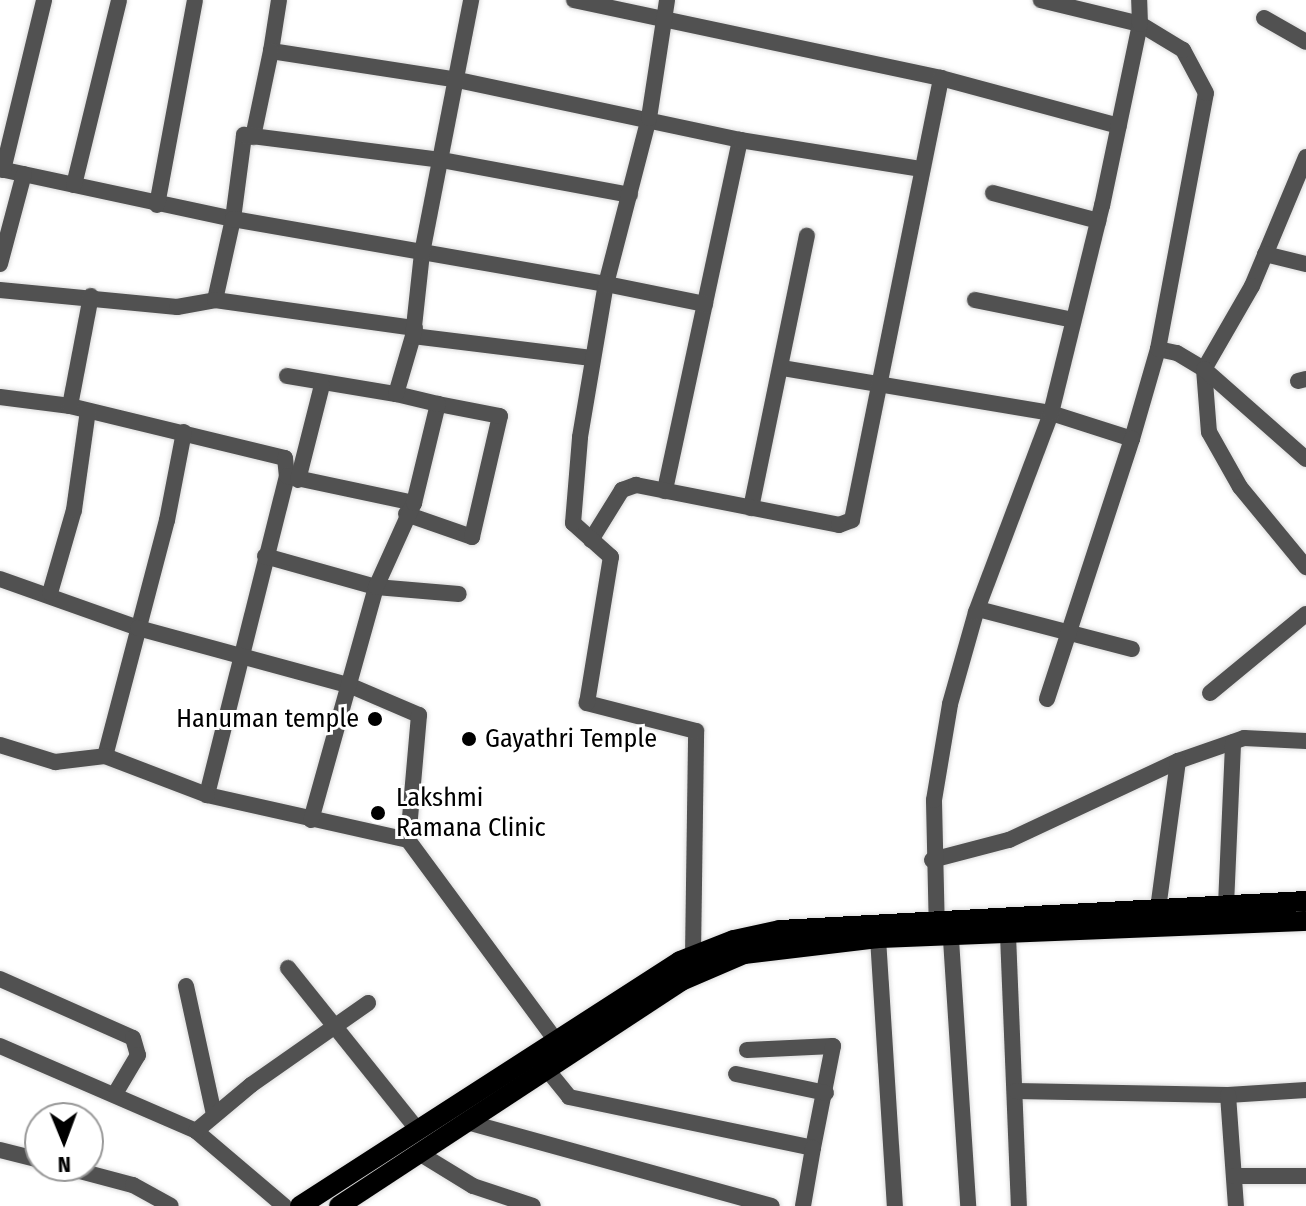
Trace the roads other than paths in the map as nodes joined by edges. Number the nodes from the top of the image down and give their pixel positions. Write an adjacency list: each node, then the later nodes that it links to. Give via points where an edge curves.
1 (44, 0): 23 (street)
2 (195, 0): 29 (street)
3 (279, 0): 14 (street)
4 (471, 0): 16 (street)
5 (574, 0): 10 (street)
6 (667, 0): 10 (street)
7 (1041, 0): 12 (street)
8 (1139, 0): 12 (street)
9 (113, 1): 26 (street)
10 (662, 18): 15 (street); 17 (street)
11 (1264, 18): 13 (street)
12 (1140, 24): 18 (street); 45 (street, via 1183,50 1206,93)
13 (1306, 42)
14 (271, 51): 16 (street); 19 (street)
15 (941, 78): 18 (street); 24 (street)
16 (458, 80): 17 (street); 22 (street)
17 (649, 118): 20 (street); 28 (street)
18 (1119, 126): 31 (street)
19 (253, 137): 22 (street); 30 (street, via 244,135 241,140)
20 (740, 140): 24 (street); 42 (street)
21 (1306, 157): 34 (street)
22 (442, 160): 28 (street); 33 (street)
23 (2, 169): 25 (street)
24 (922, 169): 51 (street)
25 (24, 174): 26 (street); 35 (street)
26 (74, 185): 29 (street)
27 (993, 193): 31 (street)
28 (630, 195): 37 (street)
29 (157, 205): 30 (street)
30 (233, 219): 33 (street); 40 (street)
31 (1098, 221): 43 (street)
32 (807, 236): 47 (street)
33 (422, 253): 37 (street); 44 (street)
34 (1265, 254): 36 (street); 48 (street)
35 (0, 264)
36 (1306, 264)
37 (606, 284): 42 (street); 46 (street)
38 (0, 290): 39 (street)
39 (91, 296): 40 (street, via 177,307); 55 (street)
40 (215, 300): 44 (street)
41 (975, 300): 43 (street)
42 (705, 304): 62 (street)
43 (1073, 320): 57 (street)
44 (414, 332): 46 (street); 52 (street)
45 (1158, 349): 48 (street); 59 (street)
46 (592, 358): 65 (street, via 573,523)
47 (782, 368): 51 (street); 63 (street)
48 (1204, 369): 60 (street); 67 (street, via 1209,432 1240,487)
49 (287, 376): 50 (street)
50 (322, 385): 52 (street); 61 (street)
51 (879, 388): 57 (street); 63 (street, via 849,523)
52 (396, 394): 54 (street)
53 (0, 397): 55 (street)
54 (438, 404): 64 (street); 64 (street, via 500,416 472,537)
55 (70, 406): 56 (street)
56 (88, 411): 58 (street); 70 (street, via 74,510)
57 (1051, 413): 59 (street); 72 (street)
58 (184, 432): 61 (street, via 285,458); 74 (street)
59 (1132, 439): 75 (street)
60 (1306, 459)
61 (293, 478): 64 (street); 66 (street)
62 (665, 491): 63 (street); 65 (street, via 636,485 622,490)
63 (751, 508)
64 (410, 509): 69 (street)
65 (591, 540): 97 (street, via 611,557 587,703 696,731)
66 (265, 556): 69 (street); 77 (street)
67 (1306, 567)
68 (0, 579): 70 (street)
69 (376, 587): 71 (street); 78 (street)
70 (50, 593): 74 (street)
71 (459, 594)
72 (978, 609): 75 (street); 89 (street, via 950,704 934,800)
73 (1306, 614): 79 (street)
74 (138, 628): 77 (street); 84 (street)
75 (1069, 633): 76 (street); 80 (street)
76 (1132, 649)
77 (240, 656): 78 (street); 86 (street)
78 (351, 686): 87 (street); 88 (street, via 419,715)
79 (1210, 693)
80 (1047, 699)
81 (1306, 741): 82 (street)
82 (1233, 742): 85 (street); 91 (street)
83 (0, 745): 84 (street, via 55,762)
84 (105, 756): 86 (street)
85 (1178, 761): 89 (street, via 1009,840); 92 (street)
86 (207, 795): 87 (street)
87 (311, 820): 88 (street)
88 (408, 840): 104 (street)
89 (932, 860): 94 (street)
90 (1306, 901): 91 (main road)
91 (1226, 905): 92 (main road)
92 (1158, 909): 94 (main road)
93 (1306, 921): 95 (main road)
94 (944, 928): 95 (main road); 96 (main road); 97 (main road, via 780,930); 133 (street)
95 (1008, 935): 109 (street)
96 (878, 938): 104 (main road, via 762,950 709,967); 132 (street)
97 (693, 956): 104 (main road)
98 (288, 968): 102 (street)
99 (0, 979): 110 (street, via 133,1038 138,1055)
100 (186, 986): 113 (street)
101 (368, 1003): 102 (street)
102 (334, 1027): 113 (street); 115 (street)
103 (0, 1046): 110 (street)
104 (560, 1046): 106 (main road); 115 (main road)
105 (747, 1050): 111 (street, via 833,1046)
106 (545, 1067): 114 (main road); 117 (street, via 569,1097)
107 (736, 1074): 111 (street)
108 (1306, 1090): 112 (street)
109 (1016, 1091): 112 (street); 134 (street)
110 (116, 1092): 116 (street)
111 (826, 1093): 117 (street)
112 (1228, 1095): 121 (street)
113 (214, 1114): 116 (street)
114 (467, 1122): 119 (main road); 130 (street)
115 (417, 1129): 127 (main road)
116 (196, 1131): 126 (street)
117 (813, 1148): 131 (street)
118 (0, 1150): 120 (street)
119 (419, 1153): 124 (street); 128 (main road)
120 (24, 1156)
121 (1234, 1176): 122 (street); 135 (street)
122 (1306, 1176)
123 (104, 1177): 125 (street, via 133,1185)
124 (511, 1202): 129 (street)
125 (171, 1206)
126 (284, 1206)
127 (300, 1206)
128 (339, 1206)
129 (533, 1206)
130 (772, 1206)
131 (803, 1206)
132 (895, 1206)
133 (968, 1206)
134 (1019, 1206)
135 (1236, 1206)

